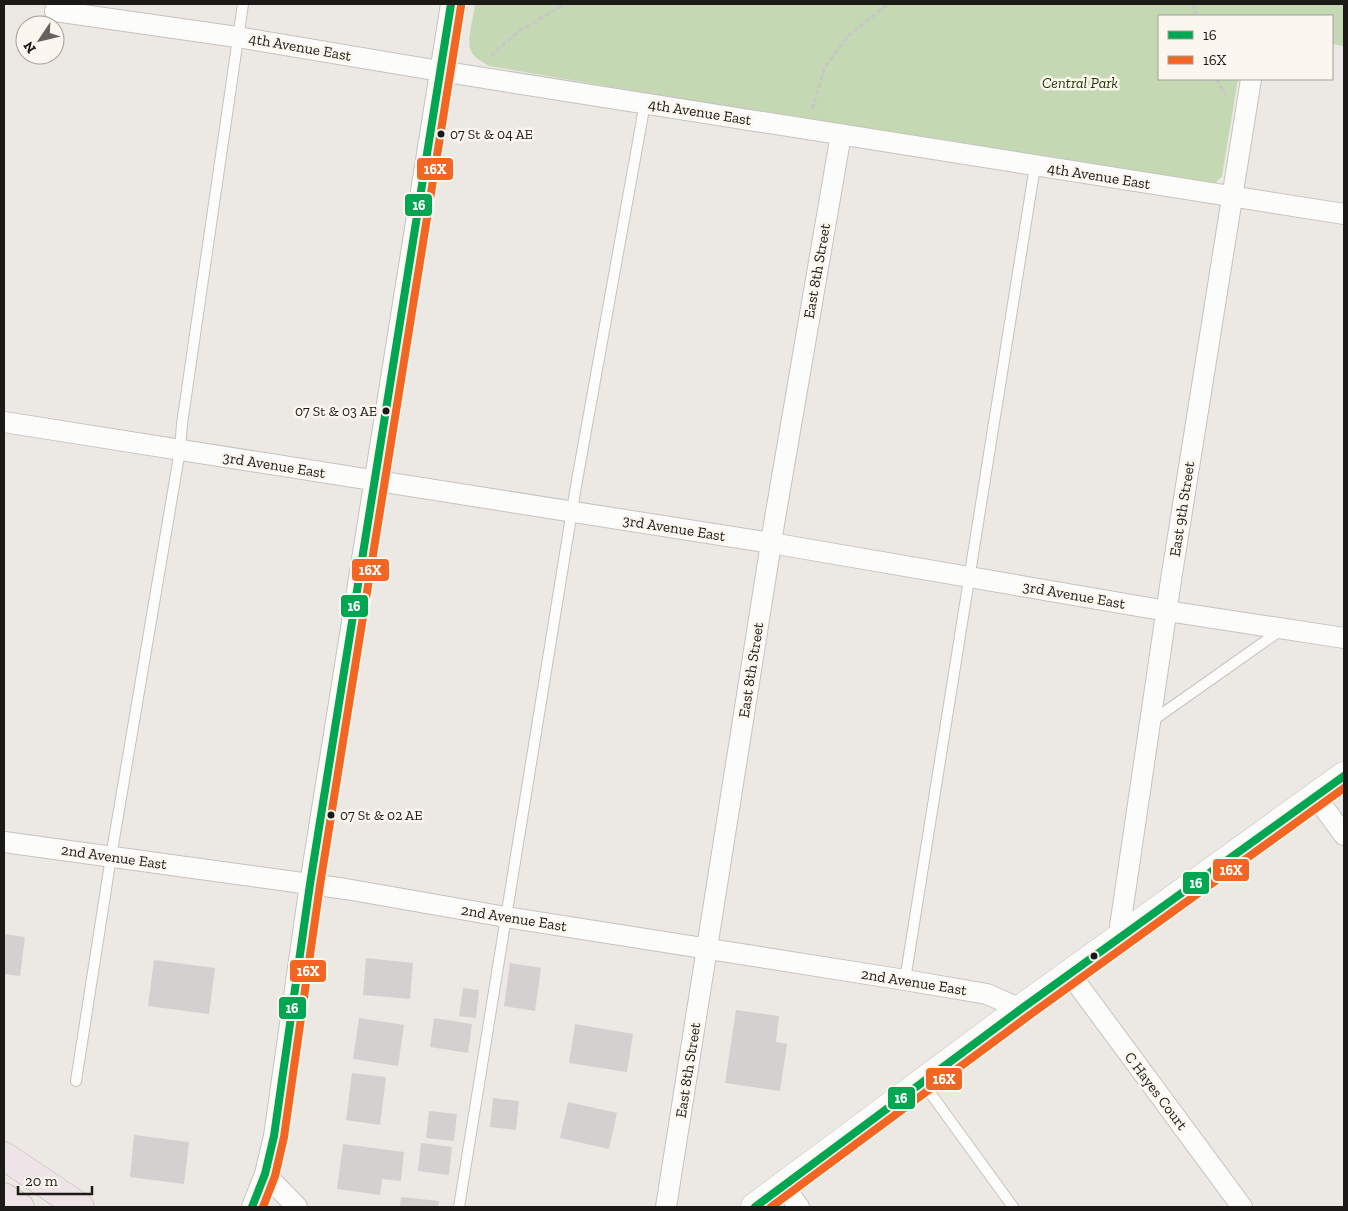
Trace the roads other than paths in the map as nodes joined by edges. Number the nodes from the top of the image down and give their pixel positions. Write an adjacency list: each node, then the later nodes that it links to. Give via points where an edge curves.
1 (243, 4): 4 (lane)
2 (451, 4): 5 (street)
3 (55, 11): 4 (street, 4th Avenue East)
4 (237, 37): 5 (street, 4th Avenue East); 13 (lane)
5 (440, 71): 7 (street, 4th Avenue East); 14 (street)
6 (1251, 80): 10 (street, East 9th Street)
7 (645, 103): 8 (street, 4th Avenue East); 15 (lane)
8 (841, 134): 9 (street, 4th Avenue East); 16 (street, East 8th Street)
9 (1035, 166): 10 (street, 4th Avenue East); 17 (lane)
10 (1232, 197): 11 (street, 4th Avenue East); 18 (street, East 9th Street)
11 (1344, 214)
12 (4, 422): 13 (street, 3rd Avenue East)
13 (180, 450): 14 (street, 3rd Avenue East); 26 (lane)
14 (375, 481): 15 (street, 3rd Avenue East); 27 (street)
15 (572, 512): 16 (street, 3rd Avenue East); 28 (lane)
16 (771, 543): 17 (street, 3rd Avenue East); 30 (street, East 8th Street)
17 (970, 577): 18 (street, 3rd Avenue East); 32 (lane)
18 (1167, 611): 19 (street, 3rd Avenue East); 21 (street, East 9th Street)
19 (1284, 628): 20 (street, 3rd Avenue East); 21 (lane)
20 (1344, 638)
21 (1150, 722): 29 (street, East 9th Street)
22 (1344, 776): 23 (street)
23 (1316, 797): 24 (street); 29 (street)
24 (1344, 835)
25 (4, 842): 26 (street, 2nd Avenue East)
26 (112, 857): 27 (street, 2nd Avenue East); 34 (lane)
27 (310, 884): 28 (street, 2nd Avenue East); 37 (street, via 278,1109)
28 (506, 917): 30 (street, 2nd Avenue East); 44 (lane)
29 (1118, 940): 31 (street)
30 (707, 948): 32 (street, 2nd Avenue East); 45 (street, East 8th Street)
31 (1070, 974): 33 (street); 48 (street, C Hayes Court)
32 (905, 980): 33 (street, 2nd Avenue East, via 988,994)
33 (1021, 1009): 35 (street)
34 (76, 1081)
35 (923, 1083): 39 (street); 47 (lane)
36 (4, 1156): 41 (highway)
37 (265, 1174): 42 (street); 43 (street)
38 (4, 1197): 40 (highway)
39 (792, 1197): 46 (street)
40 (20, 1207)
41 (80, 1207)
42 (252, 1207)
43 (297, 1207)
44 (459, 1207)
45 (666, 1207)
46 (756, 1207)
47 (1012, 1207)
48 (1242, 1207)

